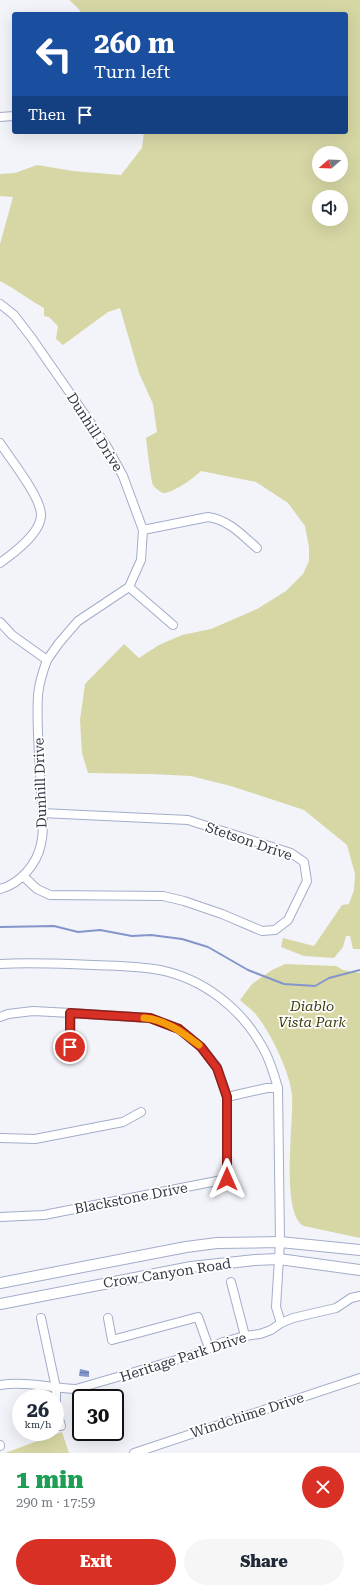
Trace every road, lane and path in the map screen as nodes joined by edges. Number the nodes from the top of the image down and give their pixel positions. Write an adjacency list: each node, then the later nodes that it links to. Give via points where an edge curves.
1 (12, 116): 2 (street)
2 (0, 117)
3 (0, 304): 5 (street, Dunhill Drive, via 14,315 31,337 106,445 123,476)
4 (0, 444): 7 (street, via 38,500 41,515 38,526 26,542)
5 (143, 530): 6 (street, via 208,517 219,518); 8 (street, Dunhill Drive, via 141,560)
6 (257, 548)
7 (0, 563)
8 (129, 587): 10 (street); 11 (street, Dunhill Drive, via 78,621)
9 (0, 622): 11 (street, via 12,635)
10 (173, 625)
11 (48, 660): 12 (street, Dunhill Drive, via 42,673 38,694)
12 (42, 813): 13 (street, Dunhill Drive, via 41,844 31,867); 13 (street, Stetson Drive, via 188,820 291,853 304,862 308,881 288,920 275,930 262,931 222,914 163,896 50,894 37,889)
13 (23, 876): 14 (street, Dunhill Drive, via 6,888)
14 (0, 889)
15 (0, 964): 19 (street, via 59,963 132,967 161,970 184,977 207,988 233,1008 252,1030 264,1049)
16 (70, 1013): 17 (street, Blackstone Drive, via 33,1011); 18 (street); 20 (street, Blackstone Drive, via 150,1018 179,1029 201,1047 217,1068)
17 (0, 1017)
18 (70, 1047)
19 (278, 1088): 20 (street); 24 (street)
20 (227, 1097): 23 (street, Blackstone Drive, via 227,1179 44,1215)
21 (141, 1112): 22 (street, via 123,1122 34,1139)
22 (0, 1138)
23 (0, 1217)
24 (280, 1242): 25 (main road, Crow Canyon Road); 26 (street); 29 (main road, Crow Canyon Road, via 218,1242)
25 (360, 1250)
26 (279, 1260): 27 (main road, Crow Canyon Road); 31 (main road, Crow Canyon Road, via 191,1267); 34 (street, via 276,1307)
27 (360, 1270)
28 (231, 1282): 35 (street)
29 (0, 1284)
30 (360, 1296): 34 (street, Heritage Park Drive, via 351,1298 336,1308)
31 (0, 1304)
32 (41, 1318): 39 (street)
33 (108, 1318): 36 (street, via 112,1340 198,1317)
34 (281, 1323): 35 (street, Heritage Park Drive, via 260,1334)
35 (245, 1336): 36 (street, Heritage Park Drive)
36 (208, 1348): 39 (street, Heritage Park Drive, via 193,1355 76,1389)
37 (360, 1378): 40 (street, Windchime Drive)
38 (0, 1385): 39 (street, Heritage Park Drive, via 39,1385)
39 (56, 1388)
40 (134, 1453)

